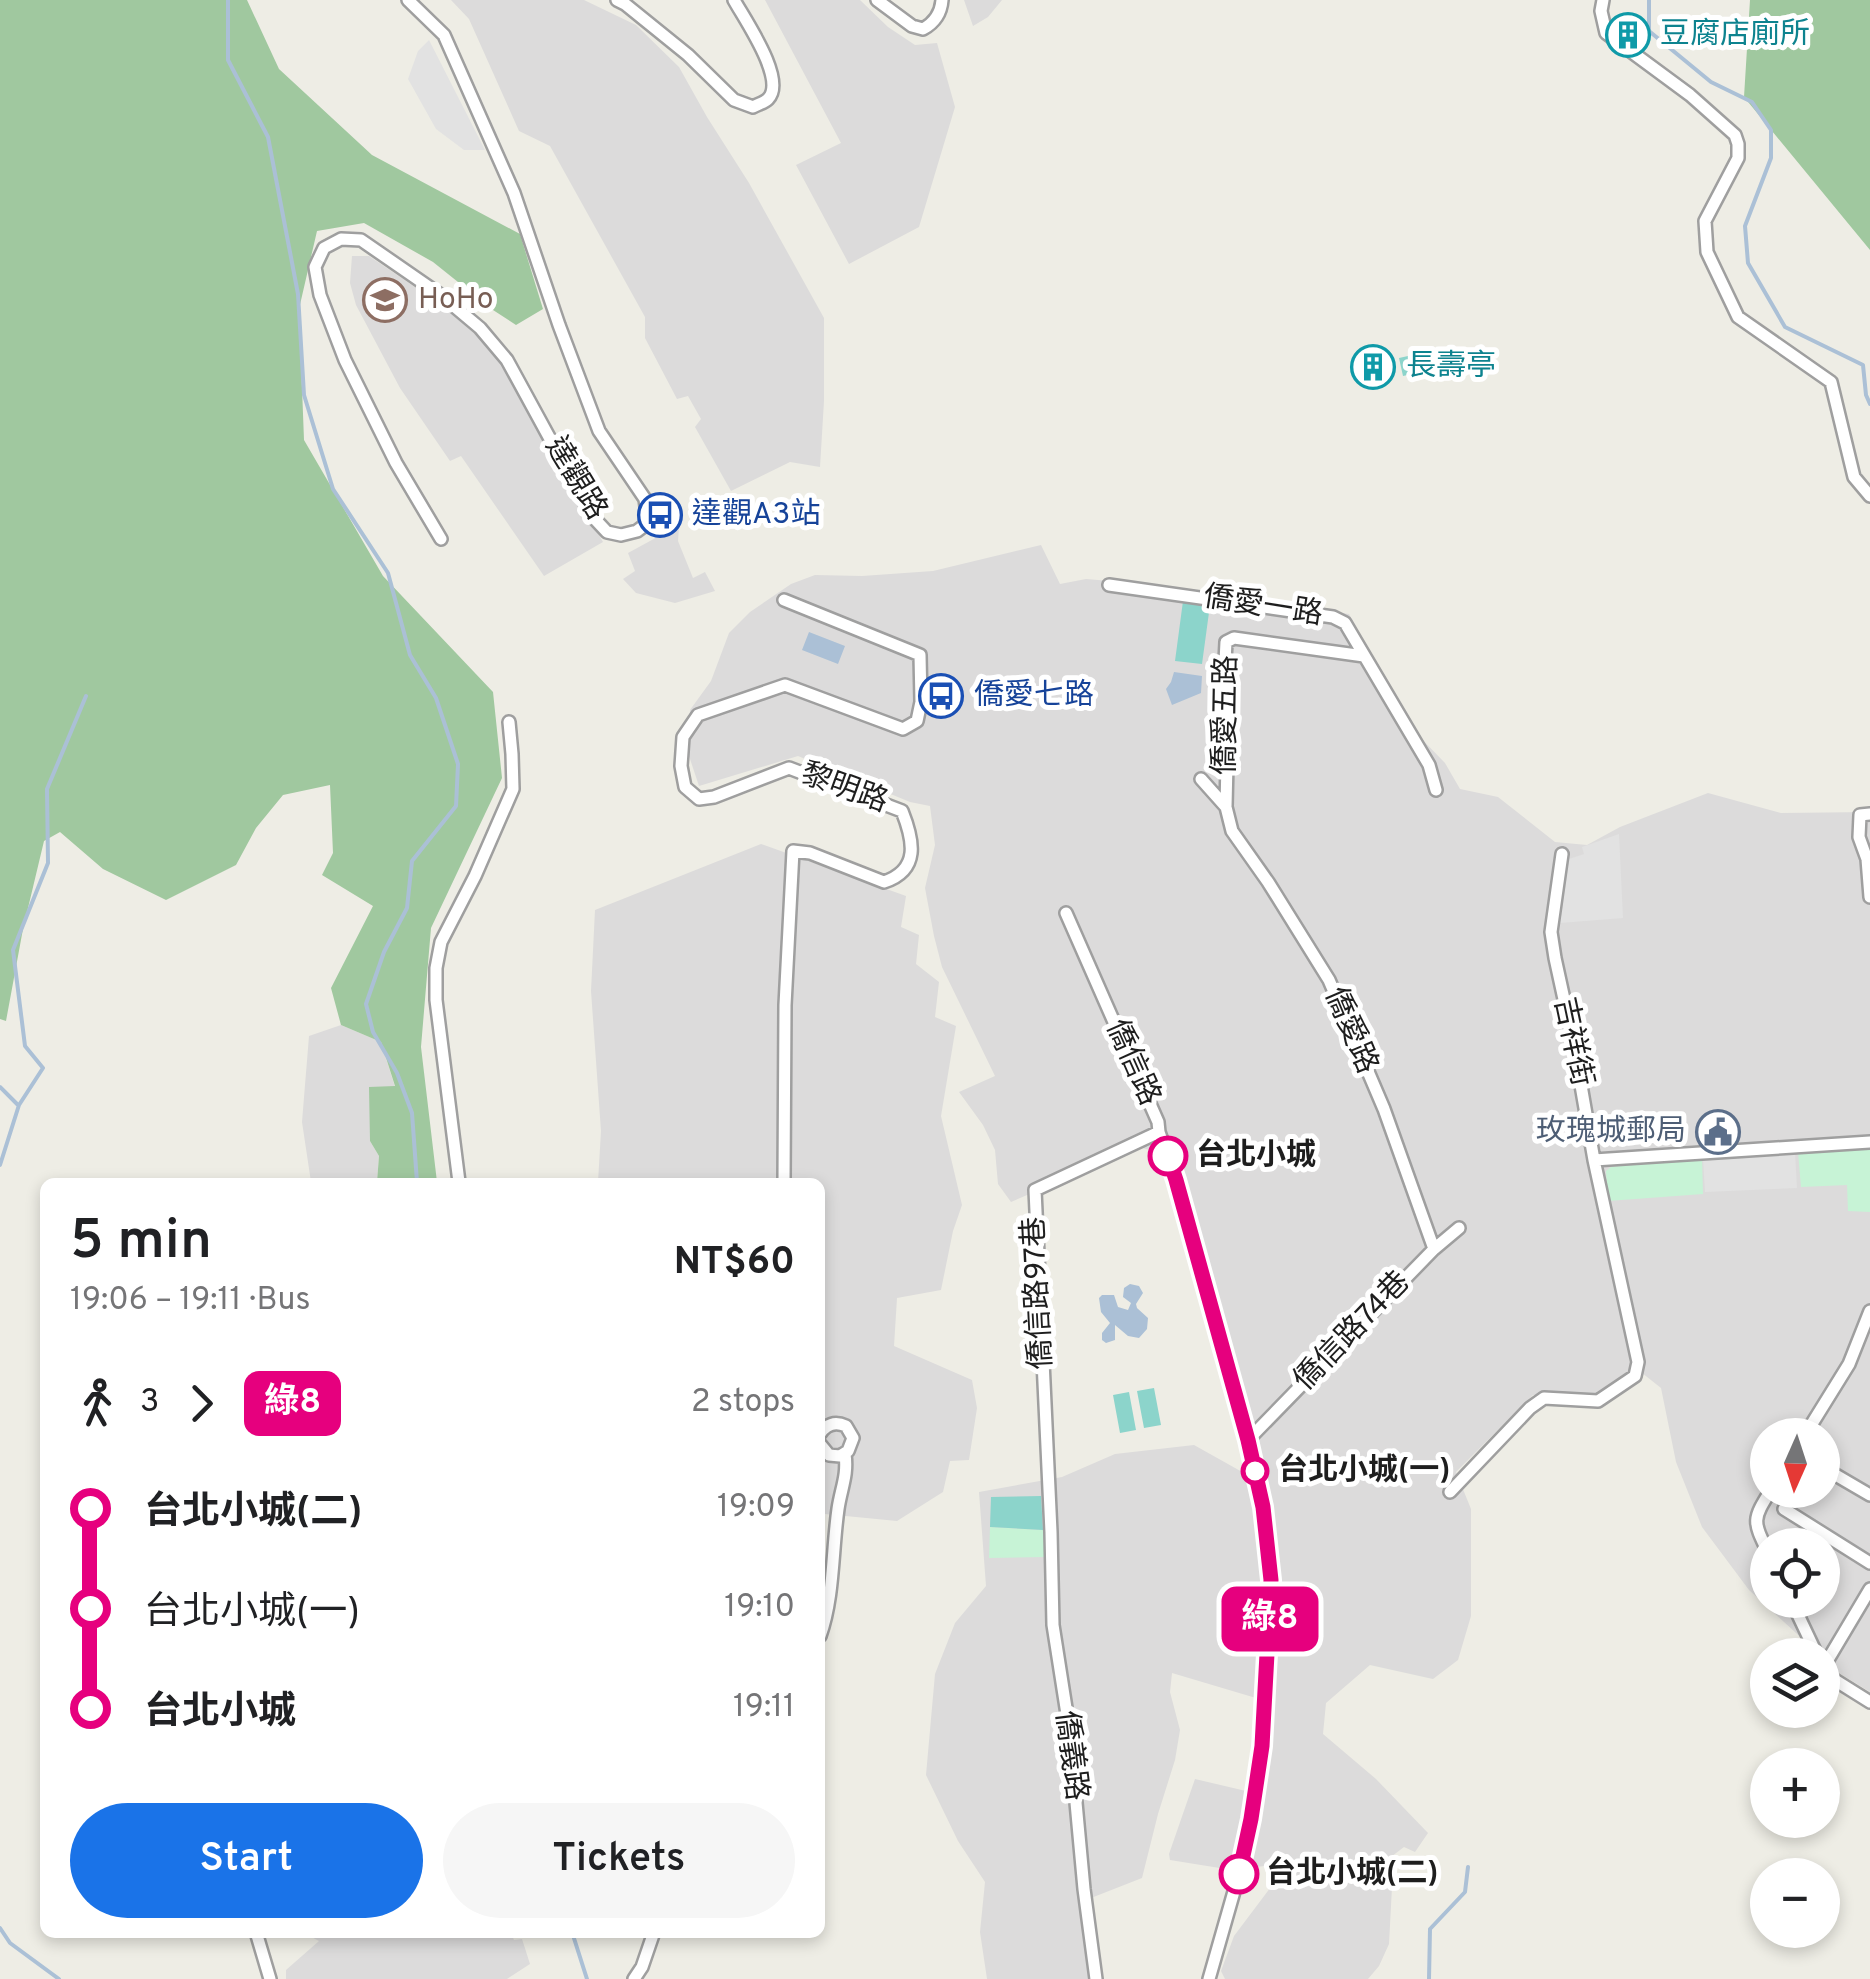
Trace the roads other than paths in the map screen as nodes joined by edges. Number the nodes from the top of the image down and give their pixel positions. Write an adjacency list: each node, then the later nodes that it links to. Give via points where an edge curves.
1 (408, 0): 8 (street, 達觀路, via 444,35 514,192 599,432 645,499 647,514 637,531 608,532 592,516 508,360 480,328 374,248 341,240 324,248 316,267 320,295 396,464)
2 (617, 0): 3 (street, via 734,100 752,107 768,100 772,70)
3 (734, 0)
4 (876, 0): 5 (street, via 923,29)
5 (942, 0)
6 (1603, 0): 7 (street, via 1606,33 1735,134 1738,158 1705,221 1706,252 1738,317 1831,382 1854,477)
7 (1870, 496)
8 (441, 539)
9 (1110, 585): 11 (street, 僑愛一路, via 1333,617 1345,623)
10 (784, 600): 24 (street, 黎明路, via 920,655 921,702 918,721 903,730 785,685 698,715 683,738 685,787 698,799 789,768 902,811 911,834 908,866 884,882 793,851)
11 (1364, 656): 14 (street, 僑愛一路, via 1429,765); 15 (street, 僑愛五路, via 1226,642)
12 (509, 722): 23 (street, via 512,789 441,942 436,968)
13 (1201, 780): 15 (street)
14 (1436, 790)
15 (1226, 807): 26 (street, 僑愛路, via 1232,831 1329,980)
16 (1870, 814): 18 (street, via 1860,815 1859,837)
17 (1562, 854): 22 (street, 吉祥街, via 1551,932)
18 (1870, 897)
19 (1066, 913): 20 (street, 僑信路)
20 (1159, 1132): 30 (street, 僑信路); 37 (street, 僑信路97巷, via 1035,1190)
21 (1870, 1142): 22 (street)
22 (1594, 1160): 34 (street, 吉祥街, via 1636,1376 1598,1401 1544,1398)
23 (459, 1178)
24 (784, 1178)
25 (1459, 1228): 26 (street, 僑信路74巷)
26 (1434, 1249): 30 (street, 僑信路74巷)
27 (1870, 1311): 28 (street, via 1849,1364)
28 (1816, 1418)
29 (825, 1425): 32 (street, via 849,1429 852,1442)
30 (1248, 1440): 49 (street, 僑信路, via 1271,1580 1262,1746 1239,1874)
31 (825, 1451): 32 (street)
32 (840, 1455): 40 (street, via 844,1487)
33 (1840, 1478): 35 (street)
34 (1450, 1492)
35 (1870, 1495)
36 (1784, 1509): 38 (street)
37 (1052, 1532): 48 (street, 僑義路, via 1053,1625)
38 (1870, 1563)
39 (1870, 1589): 41 (street)
40 (825, 1608)
41 (1840, 1639)
42 (1840, 1683): 43 (street)
43 (1870, 1702)
44 (258, 1938): 46 (street)
45 (652, 1938): 47 (street)
46 (270, 1979)
47 (634, 1979)
48 (1096, 1979)
49 (1209, 1979)

